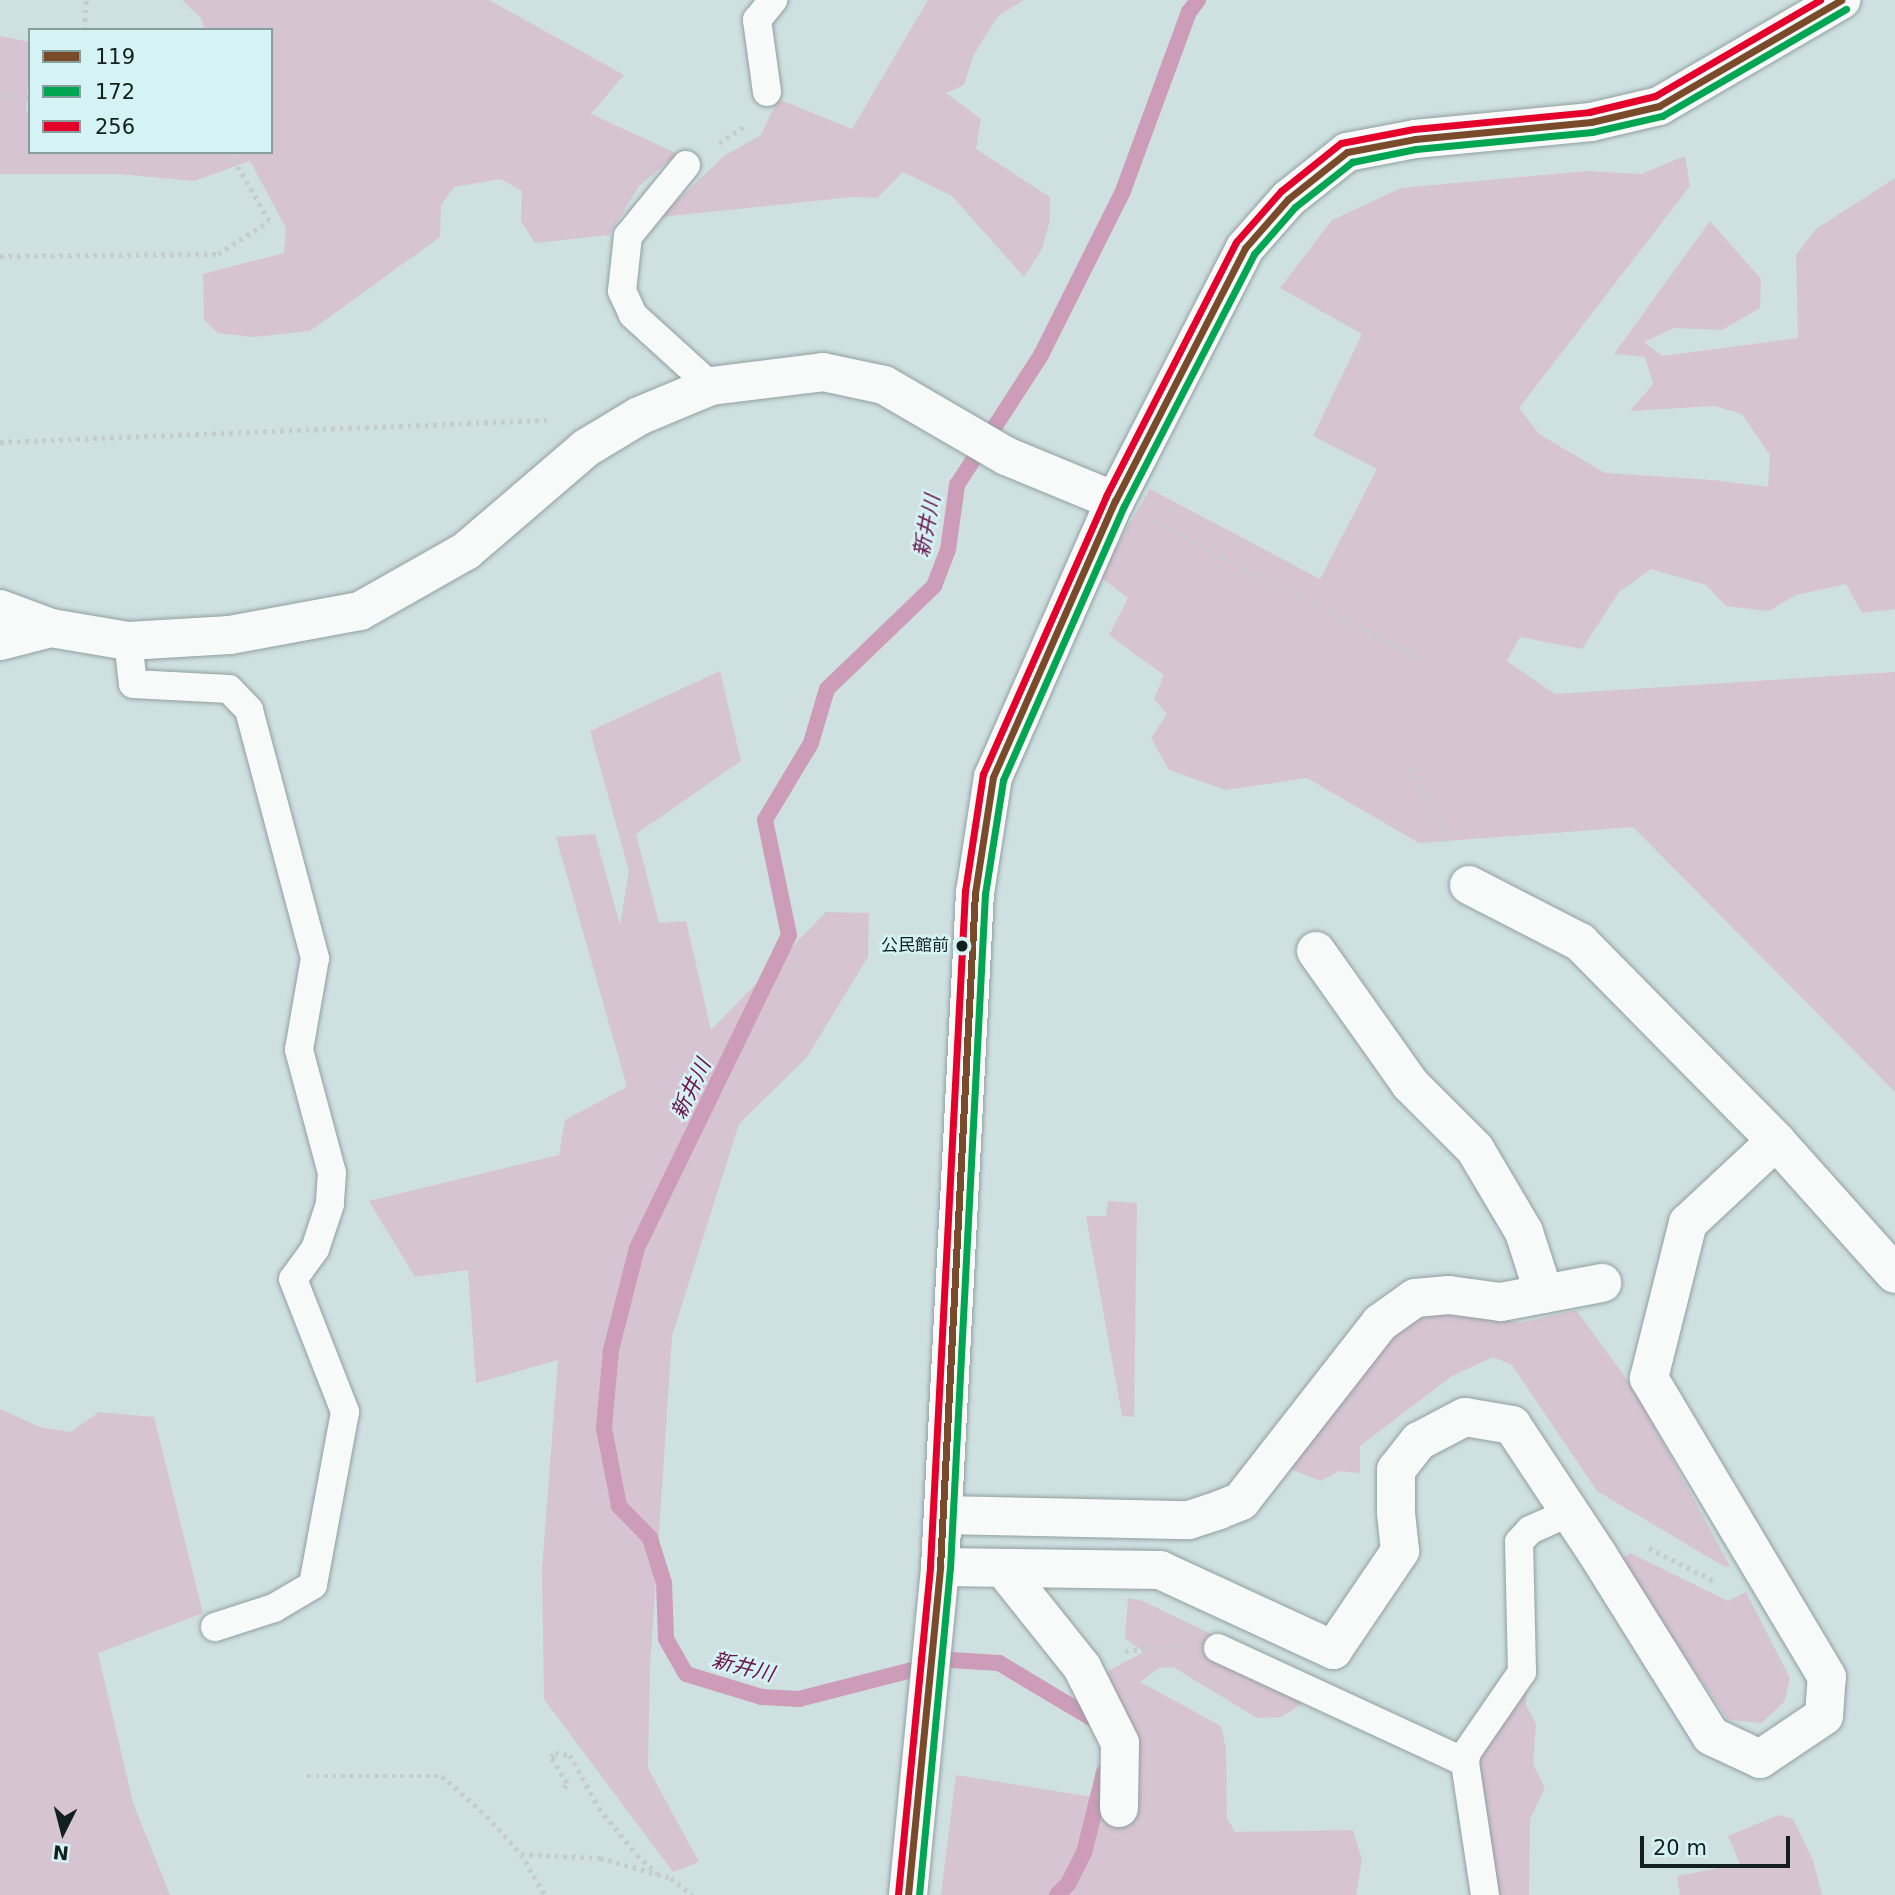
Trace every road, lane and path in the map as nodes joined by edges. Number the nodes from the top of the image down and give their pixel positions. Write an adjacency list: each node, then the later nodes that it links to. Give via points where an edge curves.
1 (86, 0): 4 (path)
2 (773, 0): 5 (lane, via 757,20)
3 (1841, 0): 14 (street, via 1659,106 1591,122 1415,139 1346,152 1288,200 1245,248)
4 (84, 28)
5 (767, 92): 9 (path, via 748,125)
6 (0, 95): 7 (path)
7 (28, 98)
8 (230, 154): 10 (path, via 269,221 218,254)
9 (686, 165): 11 (lane, via 628,236 622,291 633,315)
10 (0, 256)
11 (712, 386): 14 (street, via 823,372 884,385 1006,456); 18 (street, via 639,416 586,448 466,551 360,611 230,635)
12 (555, 419): 13 (path)
13 (0, 442)
14 (1115, 501): 19 (path); 28 (street, via 993,777 975,894)
15 (0, 609): 16 (street)
16 (51, 628): 17 (street); 18 (street)
17 (0, 641)
18 (128, 642): 33 (lane, via 133,684 229,689 249,710 315,957 299,1049 332,1173 330,1204 315,1249 293,1279 345,1412 313,1586 274,1608)
19 (1424, 660)
20 (1413, 769): 21 (path)
21 (1469, 886): 23 (street, via 1580,942)
22 (1316, 951): 26 (street, via 1410,1084 1475,1149 1524,1231)
23 (1776, 1142): 24 (street); 27 (street, via 1688,1223 1649,1378 1827,1677 1824,1716 1760,1759 1711,1736)
24 (1895, 1274)
25 (1602, 1283): 26 (street)
26 (1544, 1294): 28 (street, via 1501,1302 1449,1295 1415,1298 1380,1323 1241,1501 1219,1510 1189,1520)
27 (1570, 1512): 31 (street, via 1512,1425 1465,1417 1419,1441 1396,1471 1401,1551 1334,1650 1160,1570); 36 (lane, via 1530,1530 1519,1542 1522,1672 1467,1752)
28 (943, 1515): 30 (street)
29 (1638, 1542): 32 (path)
30 (940, 1567): 31 (street); 44 (street)
31 (1003, 1568): 35 (street)
32 (1721, 1585)
33 (215, 1627)
34 (1218, 1648): 35 (path, via 1130,1649); 36 (lane)
35 (1082, 1667): 39 (street, via 1120,1743)
36 (1465, 1762): 45 (lane)
37 (307, 1776): 40 (path, via 442,1776)
38 (564, 1788): 41 (path, via 568,1783 551,1757 555,1753 570,1755 599,1808)
39 (1119, 1808)
40 (521, 1854): 41 (path, via 600,1858); 42 (path)
41 (658, 1874): 43 (path)
42 (545, 1895)
43 (692, 1895)
44 (908, 1895)
45 (1485, 1895)

